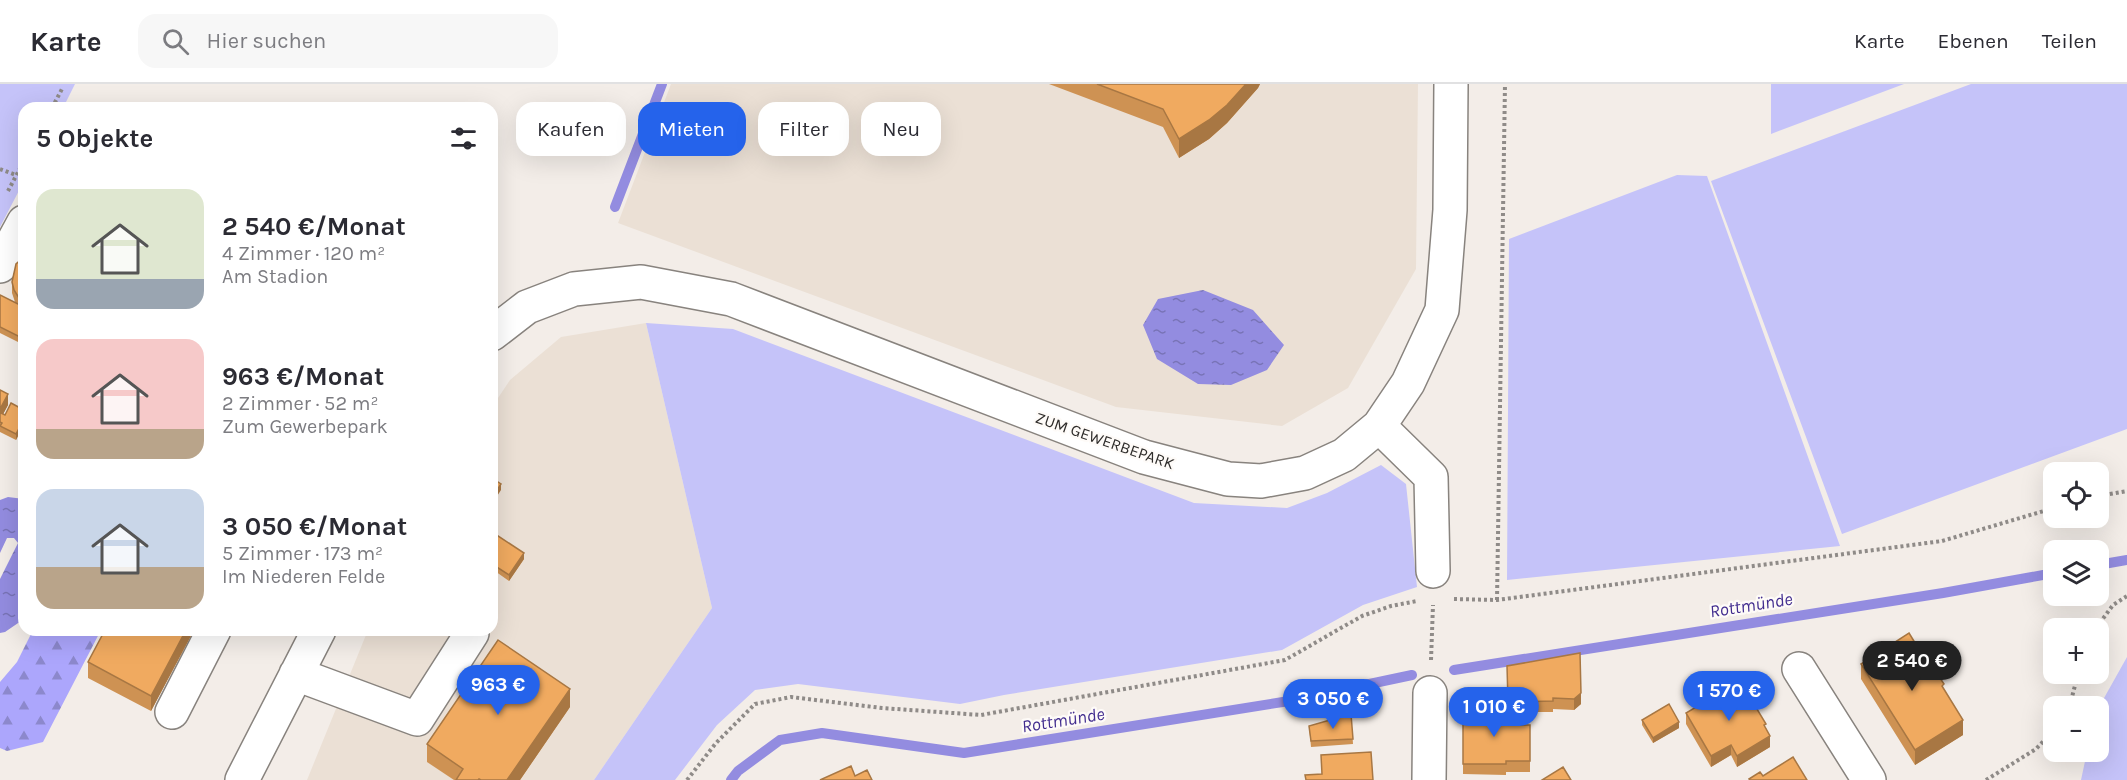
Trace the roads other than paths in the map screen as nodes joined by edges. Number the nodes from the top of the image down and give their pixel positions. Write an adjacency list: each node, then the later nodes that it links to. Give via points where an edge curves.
1 (1451, 84): 5 (street, ZUM GEWERBEPARK, via 1450,210 1442,310 1408,383)
2 (18, 233): 3 (street)
3 (0, 267)
4 (498, 329): 5 (street, ZUM GEWERBEPARK, via 527,307 574,289 641,282 731,299 1144,457 1228,478 1262,481 1305,473 1344,455)
5 (1379, 426): 6 (street, via 1431,477)
6 (1433, 585)
7 (211, 636): 13 (street)
8 (316, 636): 11 (street)
9 (470, 636): 11 (street, via 417,719)
10 (1800, 669): 16 (street)
11 (296, 674): 14 (street)
12 (1430, 693): 15 (street)
13 (172, 712)
14 (242, 780)
15 (1429, 780)
16 (1869, 780)

